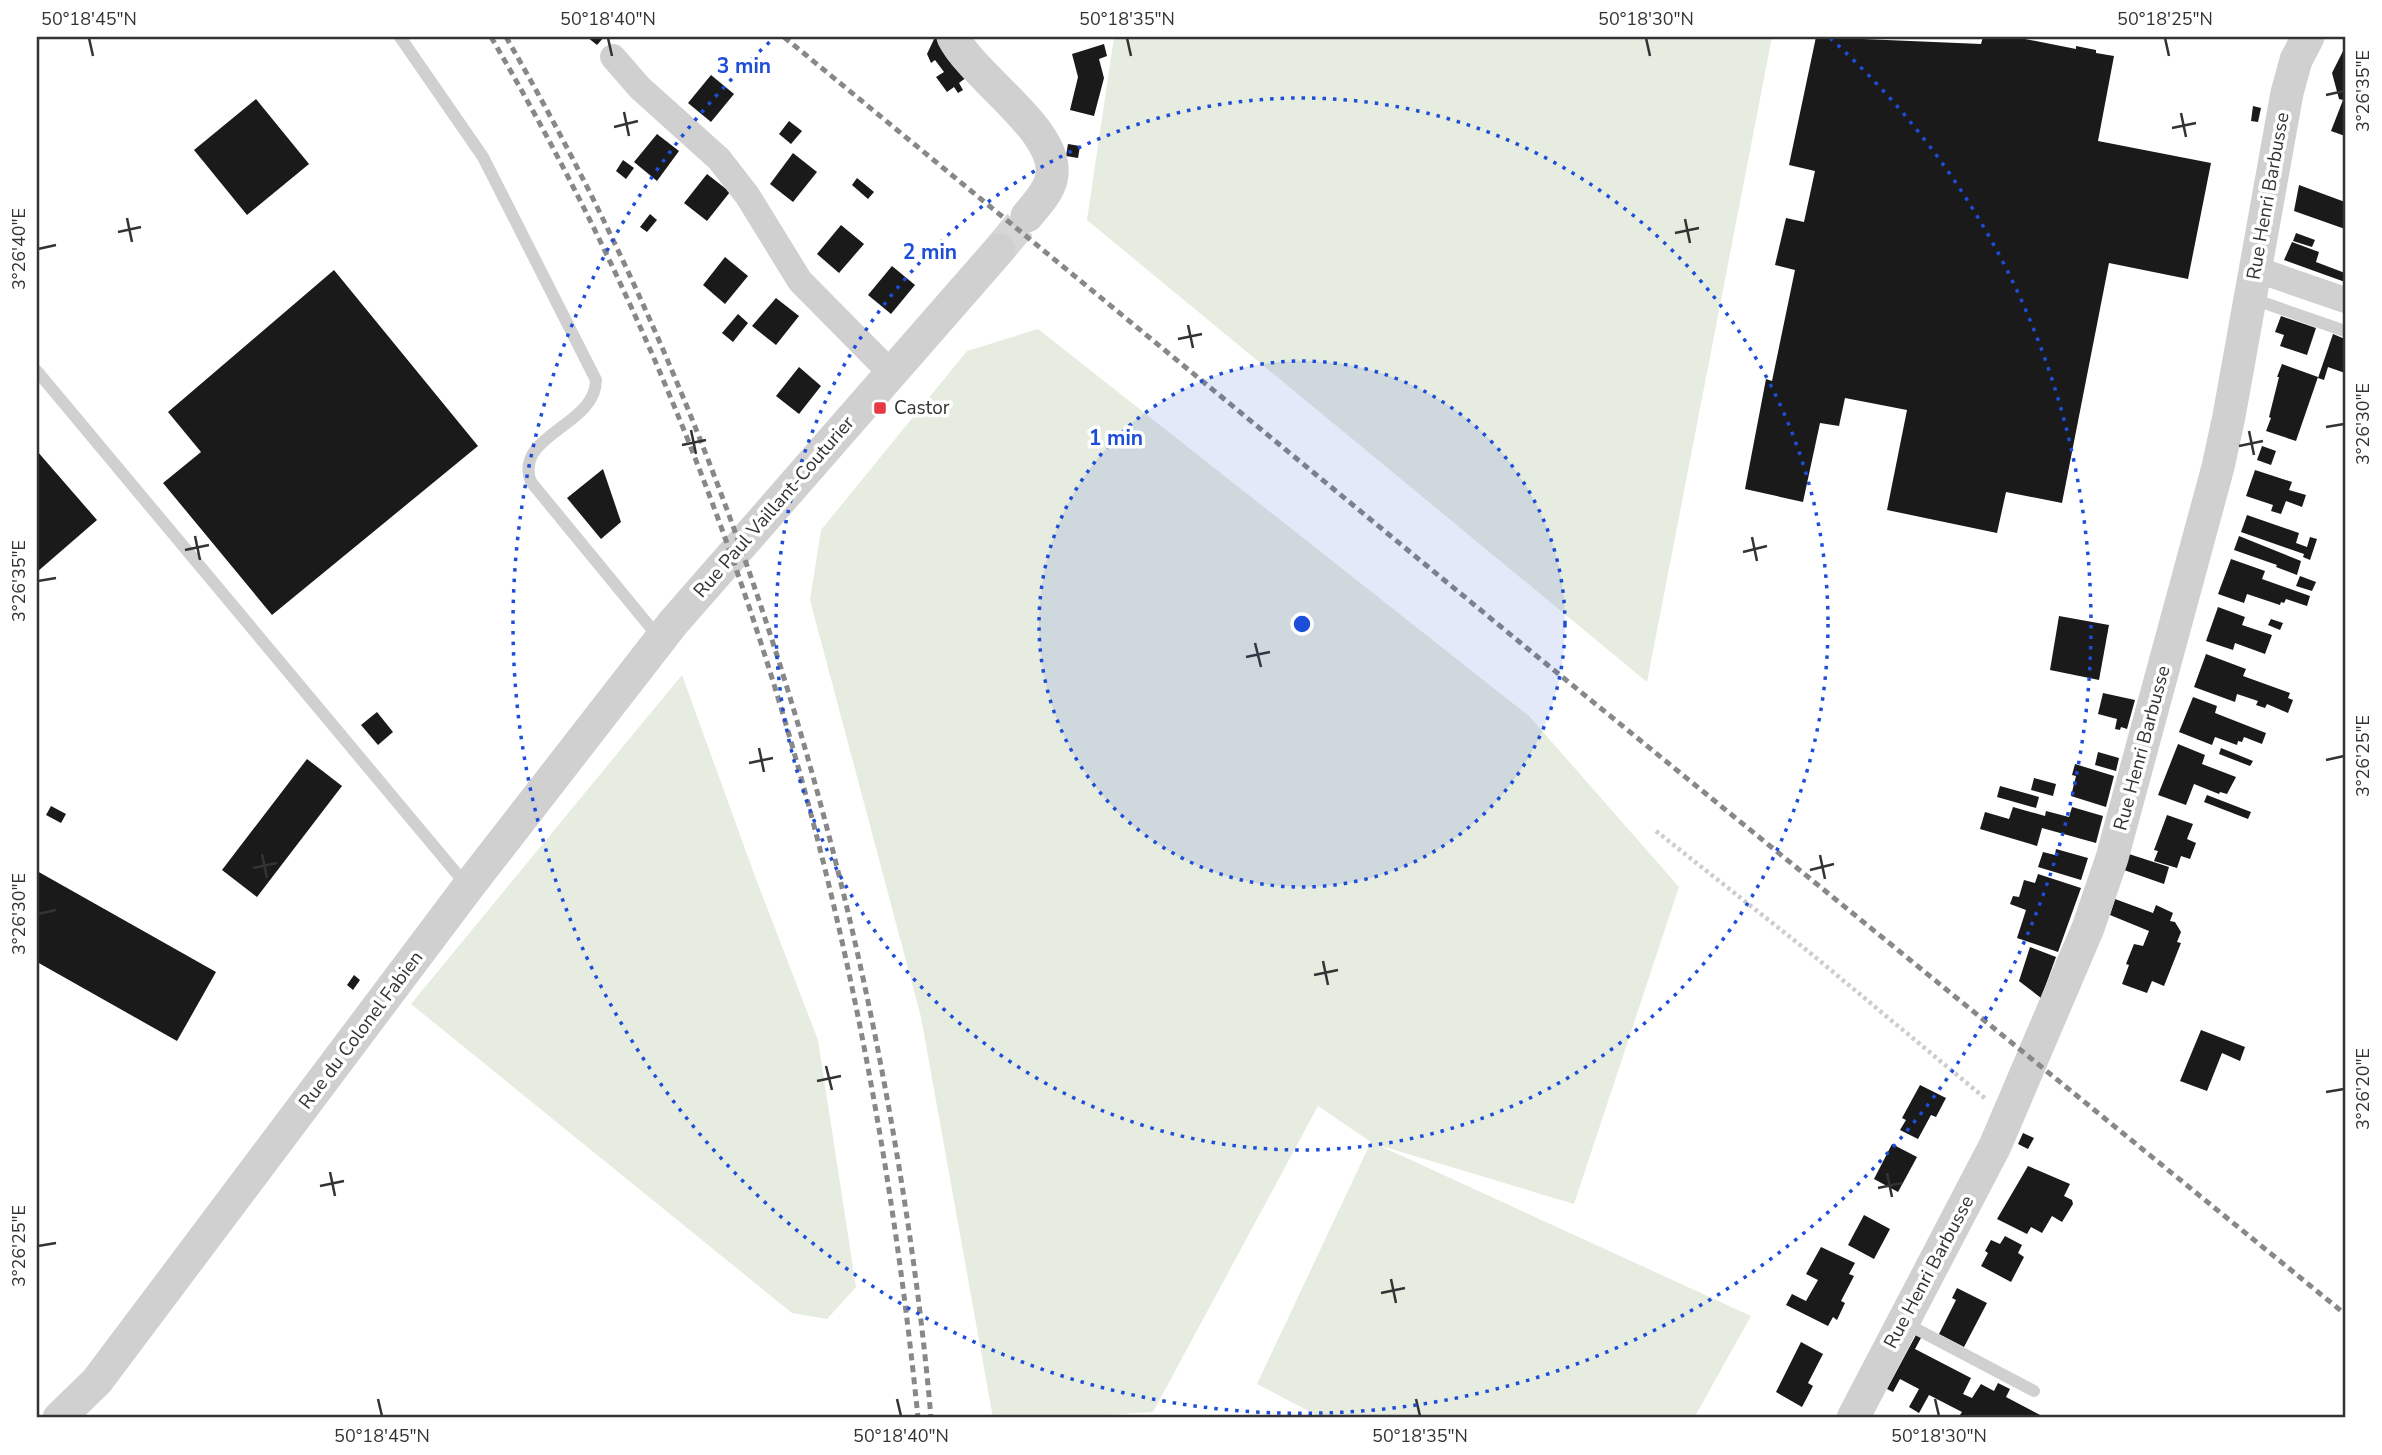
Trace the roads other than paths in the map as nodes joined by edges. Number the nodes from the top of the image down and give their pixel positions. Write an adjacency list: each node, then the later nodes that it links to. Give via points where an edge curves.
1 (400, 37): 12 (lane, via 483,157 596,380 587,407 533,452 527,469 531,482)
2 (953, 37): 5 (street, via 1048,148 1052,179)
3 (2304, 39): 7 (street, Rue Henri Barbusse, via 2287,93)
4 (613, 57): 11 (street, via 640,88 719,159 800,281)
5 (1027, 216)
6 (999, 250): 11 (street, Rue Paul Vaillant-Couturier)
7 (2252, 284): 8 (street); 9 (lane); 14 (street, Rue Henri Barbusse, via 2218,467 2112,858 2088,928 2008,1117)
8 (2345, 300)
9 (2345, 331)
10 (37, 371): 13 (lane)
11 (892, 373): 12 (street, Rue Paul Vaillant-Couturier)
12 (660, 639): 13 (street, Rue du Colonel Fabien)
13 (468, 887): 16 (street, Rue du Colonel Fabien, via 97,1381)
14 (1903, 1322): 15 (lane); 17 (street, Rue Henri Barbusse)
15 (2034, 1391)
16 (59, 1418)
17 (1853, 1418)

